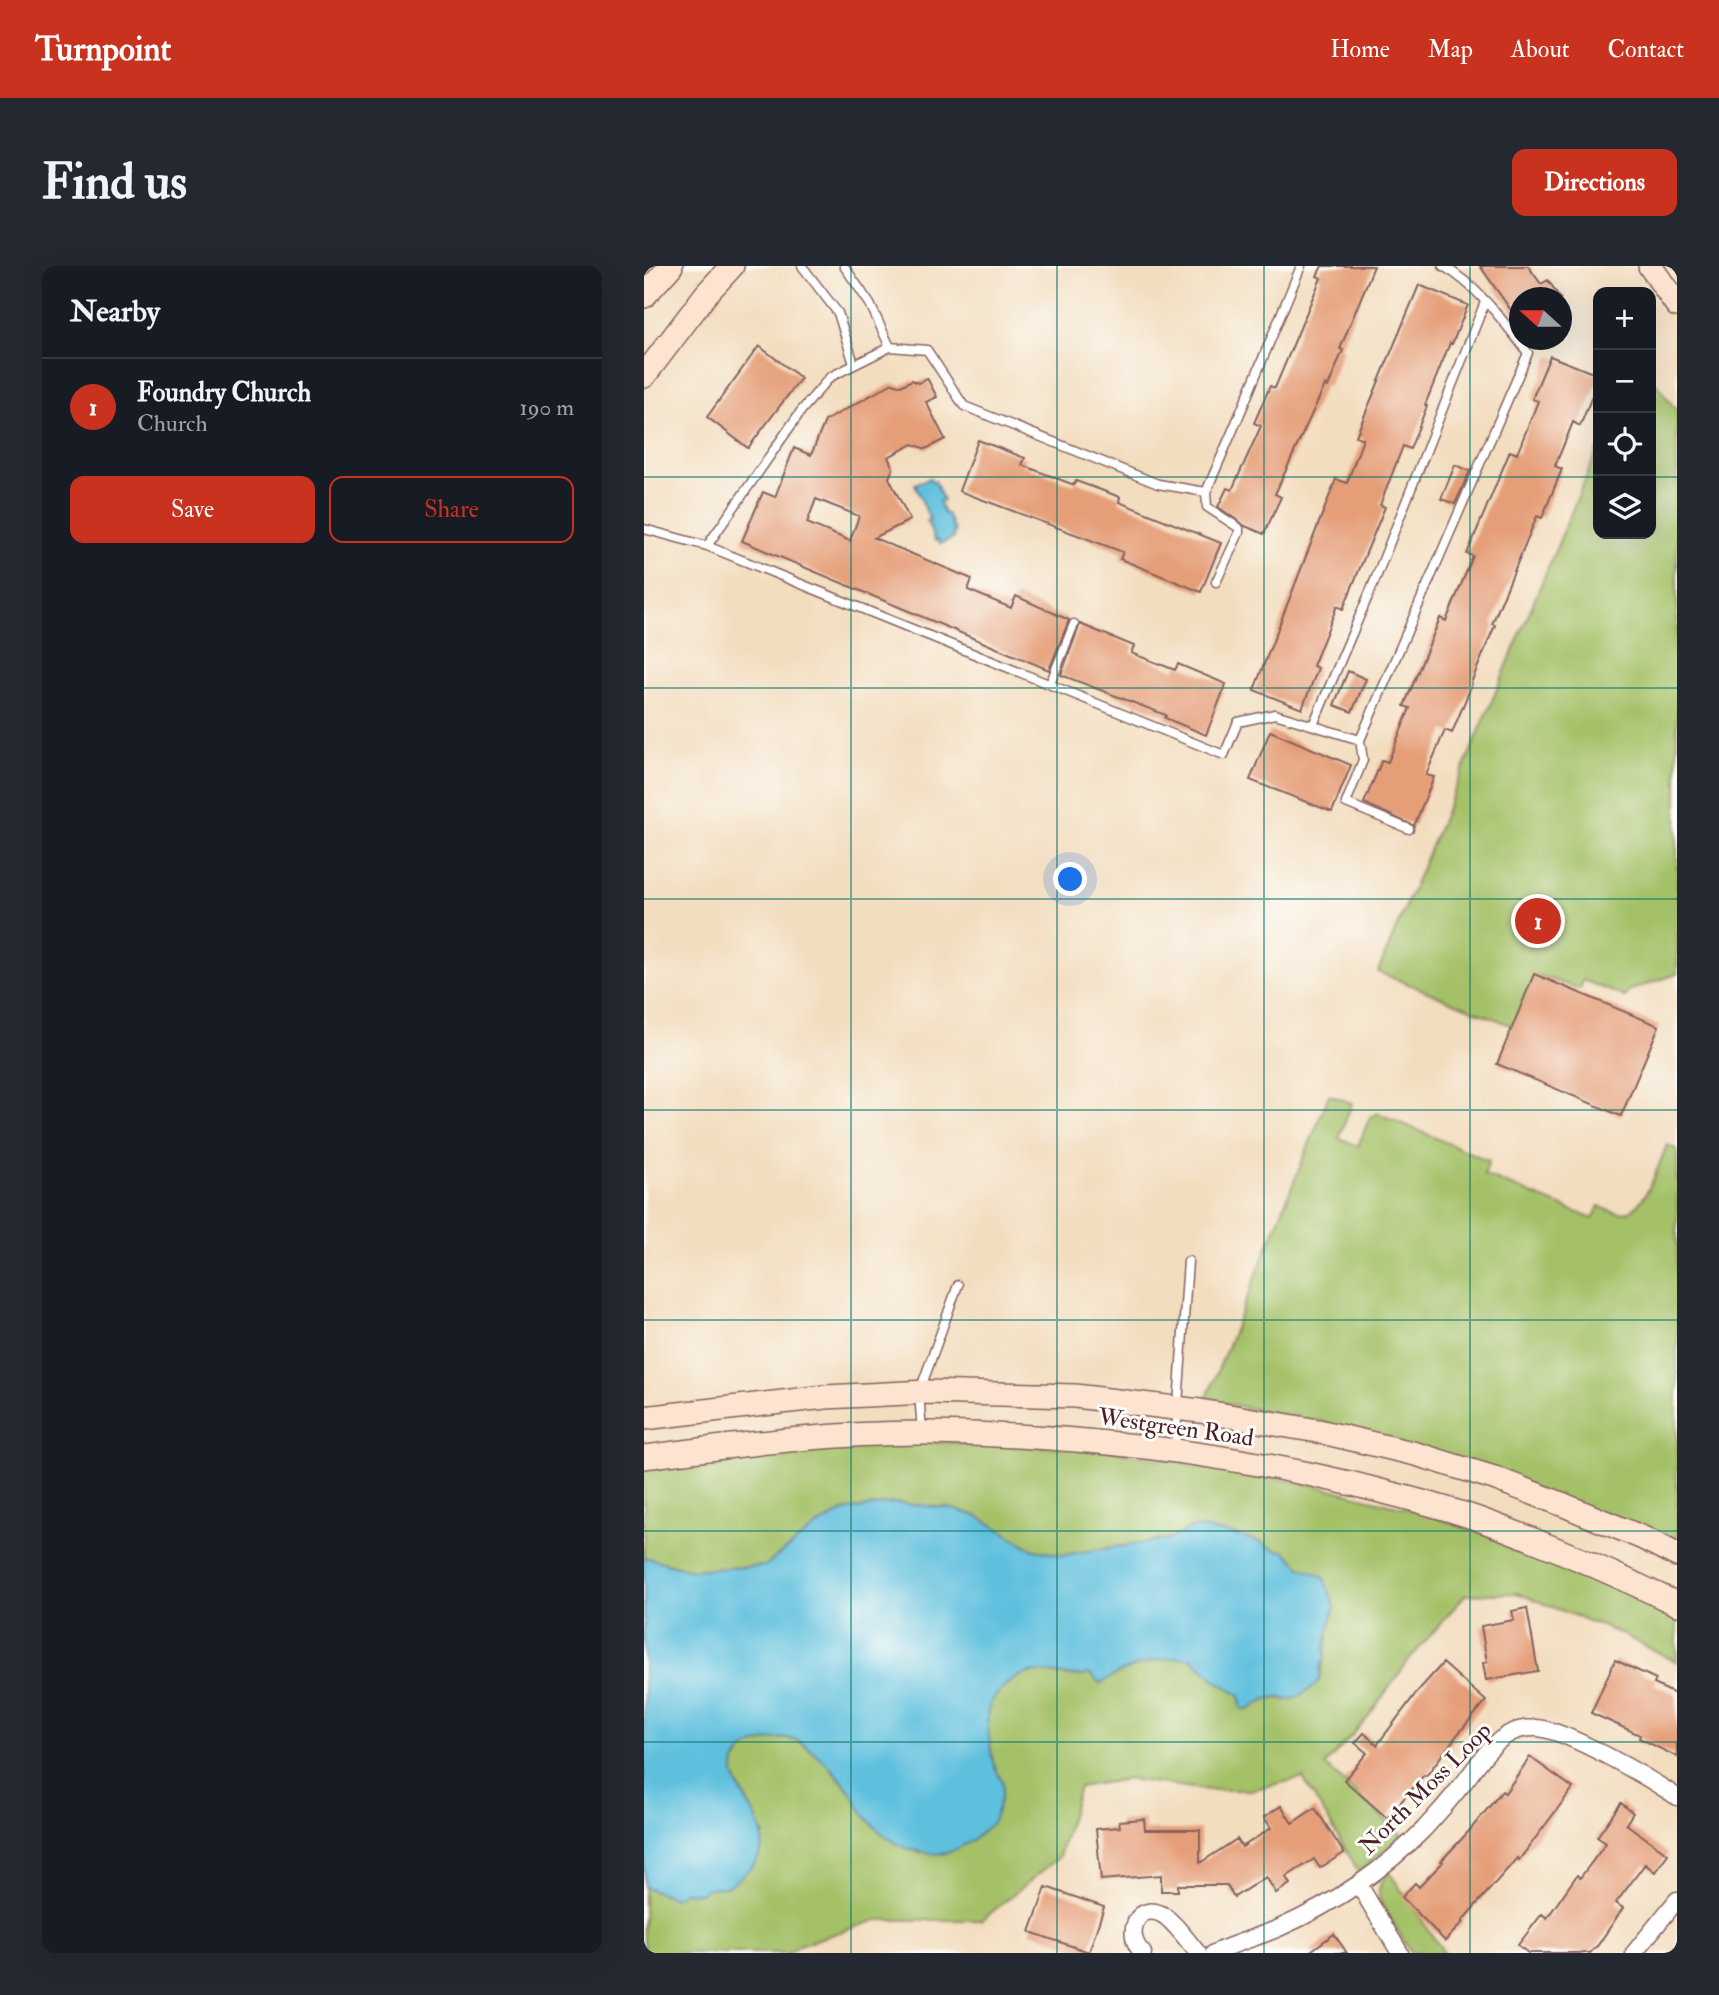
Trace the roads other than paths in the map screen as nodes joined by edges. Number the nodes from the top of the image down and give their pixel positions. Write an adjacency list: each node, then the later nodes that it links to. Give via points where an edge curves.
1 (671, 266): 9 (street)
2 (732, 266): 13 (street)
3 (802, 266): 12 (lane, via 838,313)
4 (844, 266): 11 (lane, via 870,304)
5 (1301, 266): 14 (lane)
6 (1443, 266): 10 (lane, via 1460,275)
7 (1650, 266): 8 (street)
8 (1675, 294)
9 (644, 296)
10 (1485, 302): 20 (lane); 21 (lane, via 1528,353)
11 (890, 347): 12 (lane); 14 (lane, via 927,350 964,406 1158,484)
12 (854, 365): 16 (lane, via 830,377 801,411)
13 (644, 376)
14 (1206, 492): 17 (lane, via 1207,507 1239,528)
15 (644, 528): 16 (lane)
16 (707, 546): 19 (lane)
17 (1216, 582)
18 (1074, 624): 19 (lane)
19 (1050, 684): 20 (lane, via 1224,755 1238,722 1275,714)
20 (1313, 725): 21 (lane)
21 (1360, 740): 22 (lane, via 1363,760 1346,803)
22 (1409, 829)
23 (1188, 1261): 26 (lane)
24 (958, 1285): 25 (lane)
25 (919, 1393): 26 (street, Westgreen Road, via 1075,1396); 27 (street, Westgreen Road, via 825,1397); 28 (lane)
26 (1178, 1409): 29 (lane); 31 (street, Westgreen Road, via 1318,1431 1416,1454 1541,1496)
27 (644, 1418)
28 (922, 1434): 29 (street, Westgreen Road, via 1072,1440); 30 (street, Westgreen Road, via 828,1437)
29 (1175, 1451): 32 (street, Westgreen Road, via 1309,1474 1480,1520)
30 (644, 1457)
31 (1677, 1555)
32 (1677, 1604)
33 (1677, 1797): 34 (street, North Moss Loop, via 1556,1731 1518,1730 1496,1743 1423,1830)
34 (1359, 1885): 38 (street, North Moss Loop, via 1278,1928); 39 (street)
35 (1677, 1900): 40 (street)
36 (1143, 1953): 37 (street, via 1132,1933 1139,1918 1151,1912 1166,1916)
37 (1198, 1953)
38 (1214, 1953)
39 (1400, 1953)
40 (1634, 1953)

